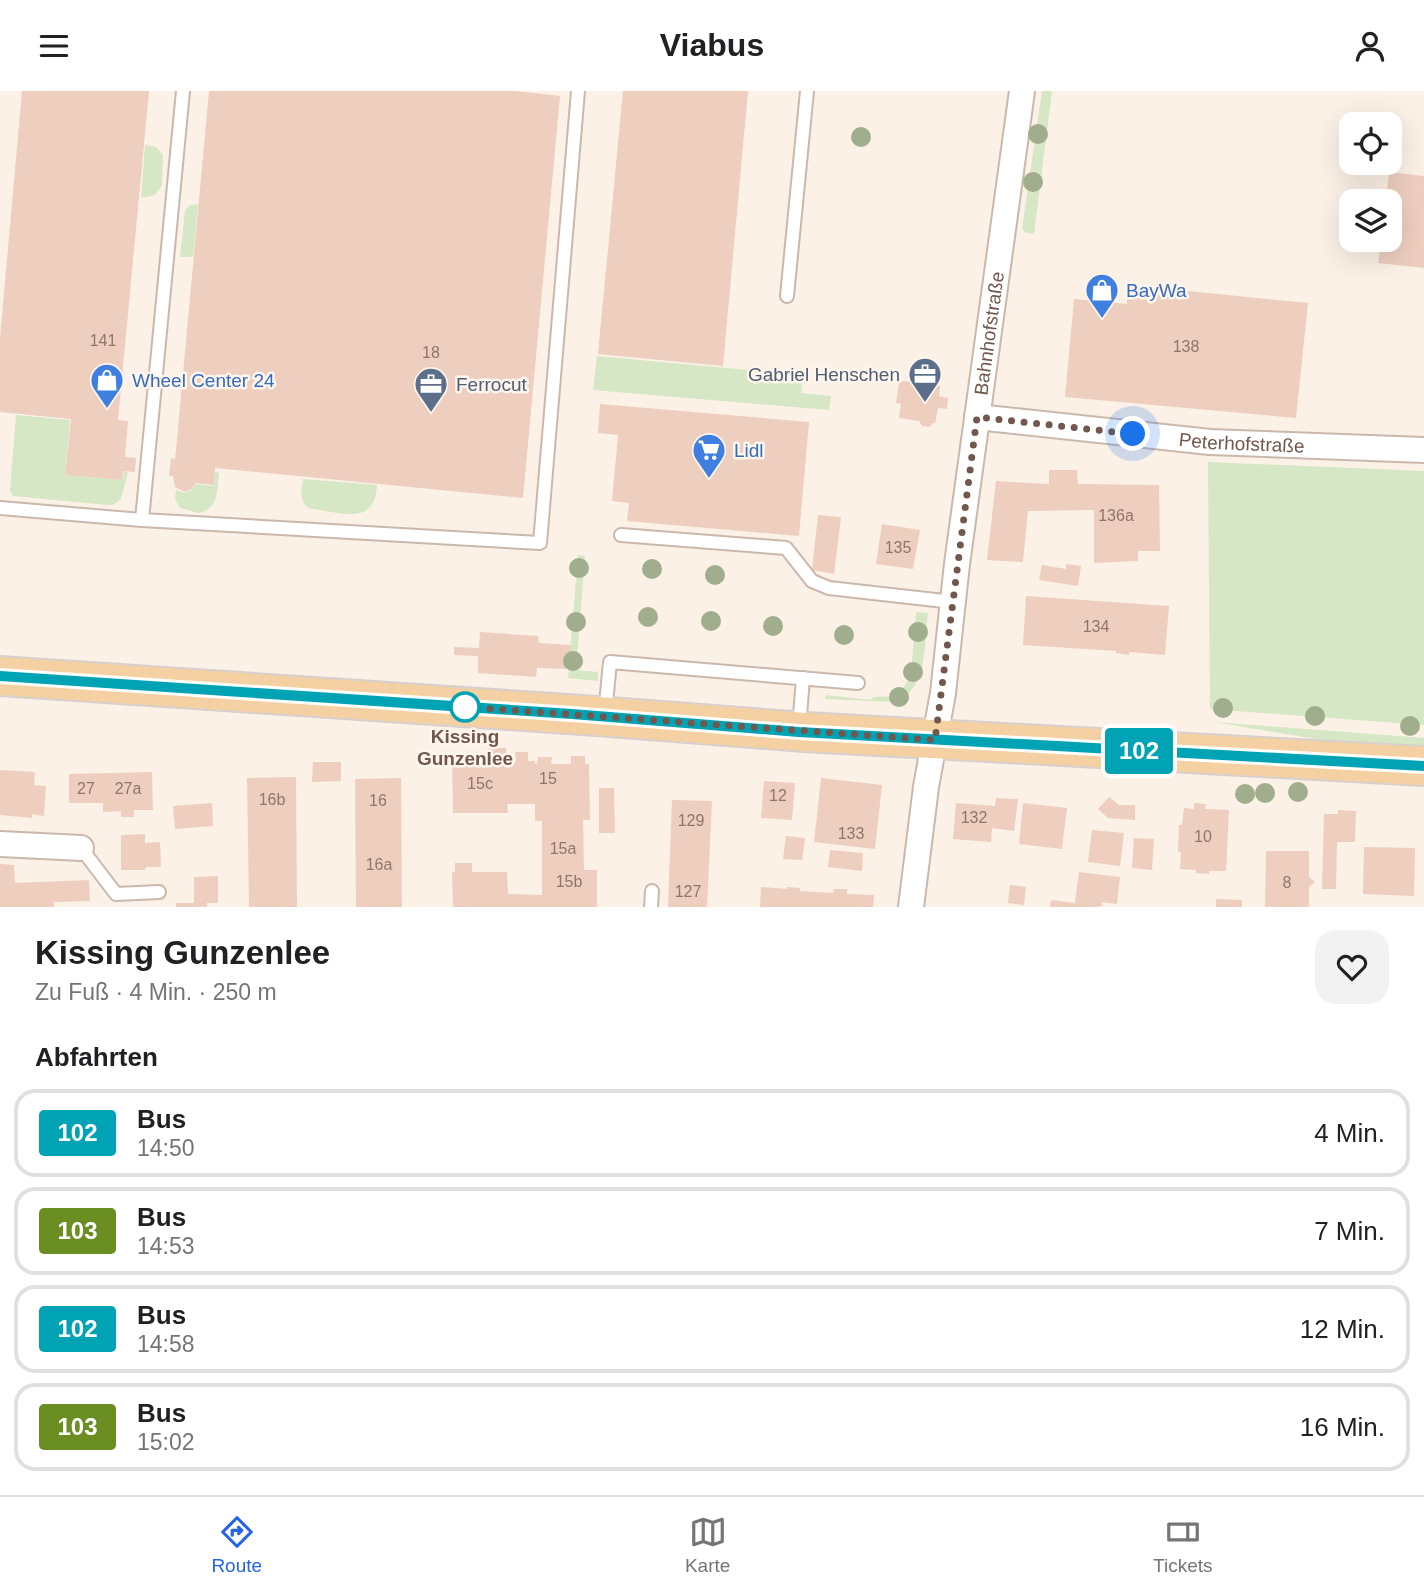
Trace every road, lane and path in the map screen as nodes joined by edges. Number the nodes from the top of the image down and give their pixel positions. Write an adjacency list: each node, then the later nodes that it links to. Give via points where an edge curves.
1 (183, 91): 9 (lane)
2 (578, 91): 9 (lane, via 540,543)
3 (807, 91): 5 (lane)
4 (1022, 91): 6 (street, Bahnhofstraße)
5 (787, 296)
6 (977, 417): 7 (street, Peterhofstraße, via 1210,442); 11 (street, Bahnhofstraße)
7 (1424, 450)
8 (0, 508): 9 (lane)
9 (142, 520)
10 (621, 535): 11 (lane, via 786,548 812,581 829,588)
11 (953, 602): 17 (street, Bahnhofstraße)
12 (0, 676): 15 (main road)
13 (803, 678): 14 (lane); 15 (lane, via 610,662); 16 (lane)
14 (858, 683)
15 (605, 717): 16 (main road)
16 (799, 732): 17 (main road)
17 (935, 740): 18 (main road); 24 (street, Bahnhofstraße)
18 (1424, 766)
19 (0, 844): 20 (street)
20 (81, 848): 22 (lane, via 116,894)
21 (652, 891): 23 (lane)
22 (159, 893)
23 (652, 907)
24 (911, 907)

